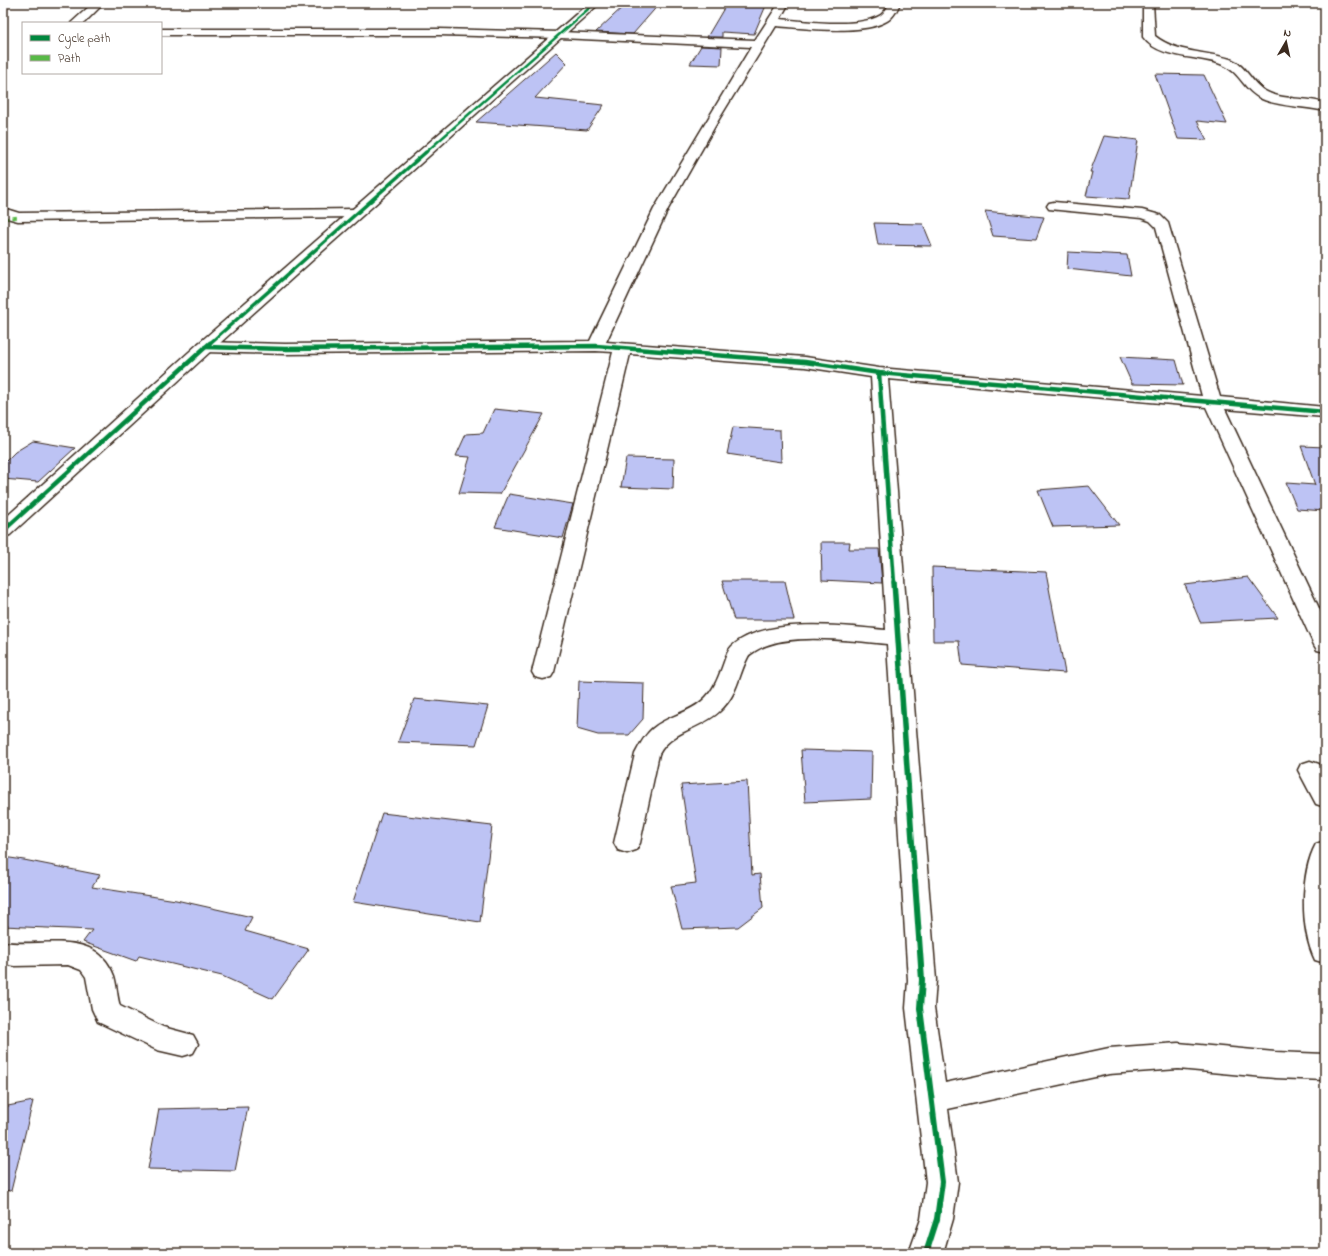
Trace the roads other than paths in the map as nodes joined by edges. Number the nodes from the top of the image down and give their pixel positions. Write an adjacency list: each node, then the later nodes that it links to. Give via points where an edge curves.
1 (99, 3): 6 (street)
2 (595, 3): 9 (street)
3 (784, 3): 7 (street)
4 (895, 3): 7 (street, via 892,11 883,19 863,24)
5 (1148, 3): 11 (street, via 1149,37 1154,43 1236,66 1254,90 1261,94 1284,101)
6 (78, 22)
7 (773, 22): 10 (street)
8 (162, 32): 9 (street, via 439,32)
9 (560, 35): 10 (street); 14 (street)
10 (760, 44): 16 (street, via 661,209)
11 (1325, 107)
12 (1054, 206): 19 (street, via 1142,214 1161,223)
13 (3, 212): 14 (street, via 18,217)
14 (356, 214): 15 (street)
15 (205, 346): 16 (street, via 285,349); 21 (street)
16 (596, 346): 17 (street)
17 (623, 348): 18 (street, via 805,362); 24 (street)
18 (879, 373): 19 (street); 22 (street)
19 (1213, 403): 20 (street); 23 (street)
20 (1325, 412)
21 (3, 531)
22 (898, 638): 27 (street, via 810,632 772,635 753,642 739,652 721,697 705,711 660,733 652,742); 33 (street, via 922,980 920,1008)
23 (1325, 645)
24 (543, 672)
25 (1310, 770): 26 (street)
26 (1325, 798)
27 (627, 843)
28 (1325, 851): 29 (street, via 1318,885 1317,915)
29 (1325, 952)
30 (3, 953): 31 (street, via 11,955 56,952 80,956 92,963 99,972 108,1014 157,1038)
31 (183, 1044)
32 (1325, 1067): 33 (street, via 1178,1056 1109,1061)
33 (931, 1099): 34 (street, via 942,1182 934,1236)
34 (926, 1253)

